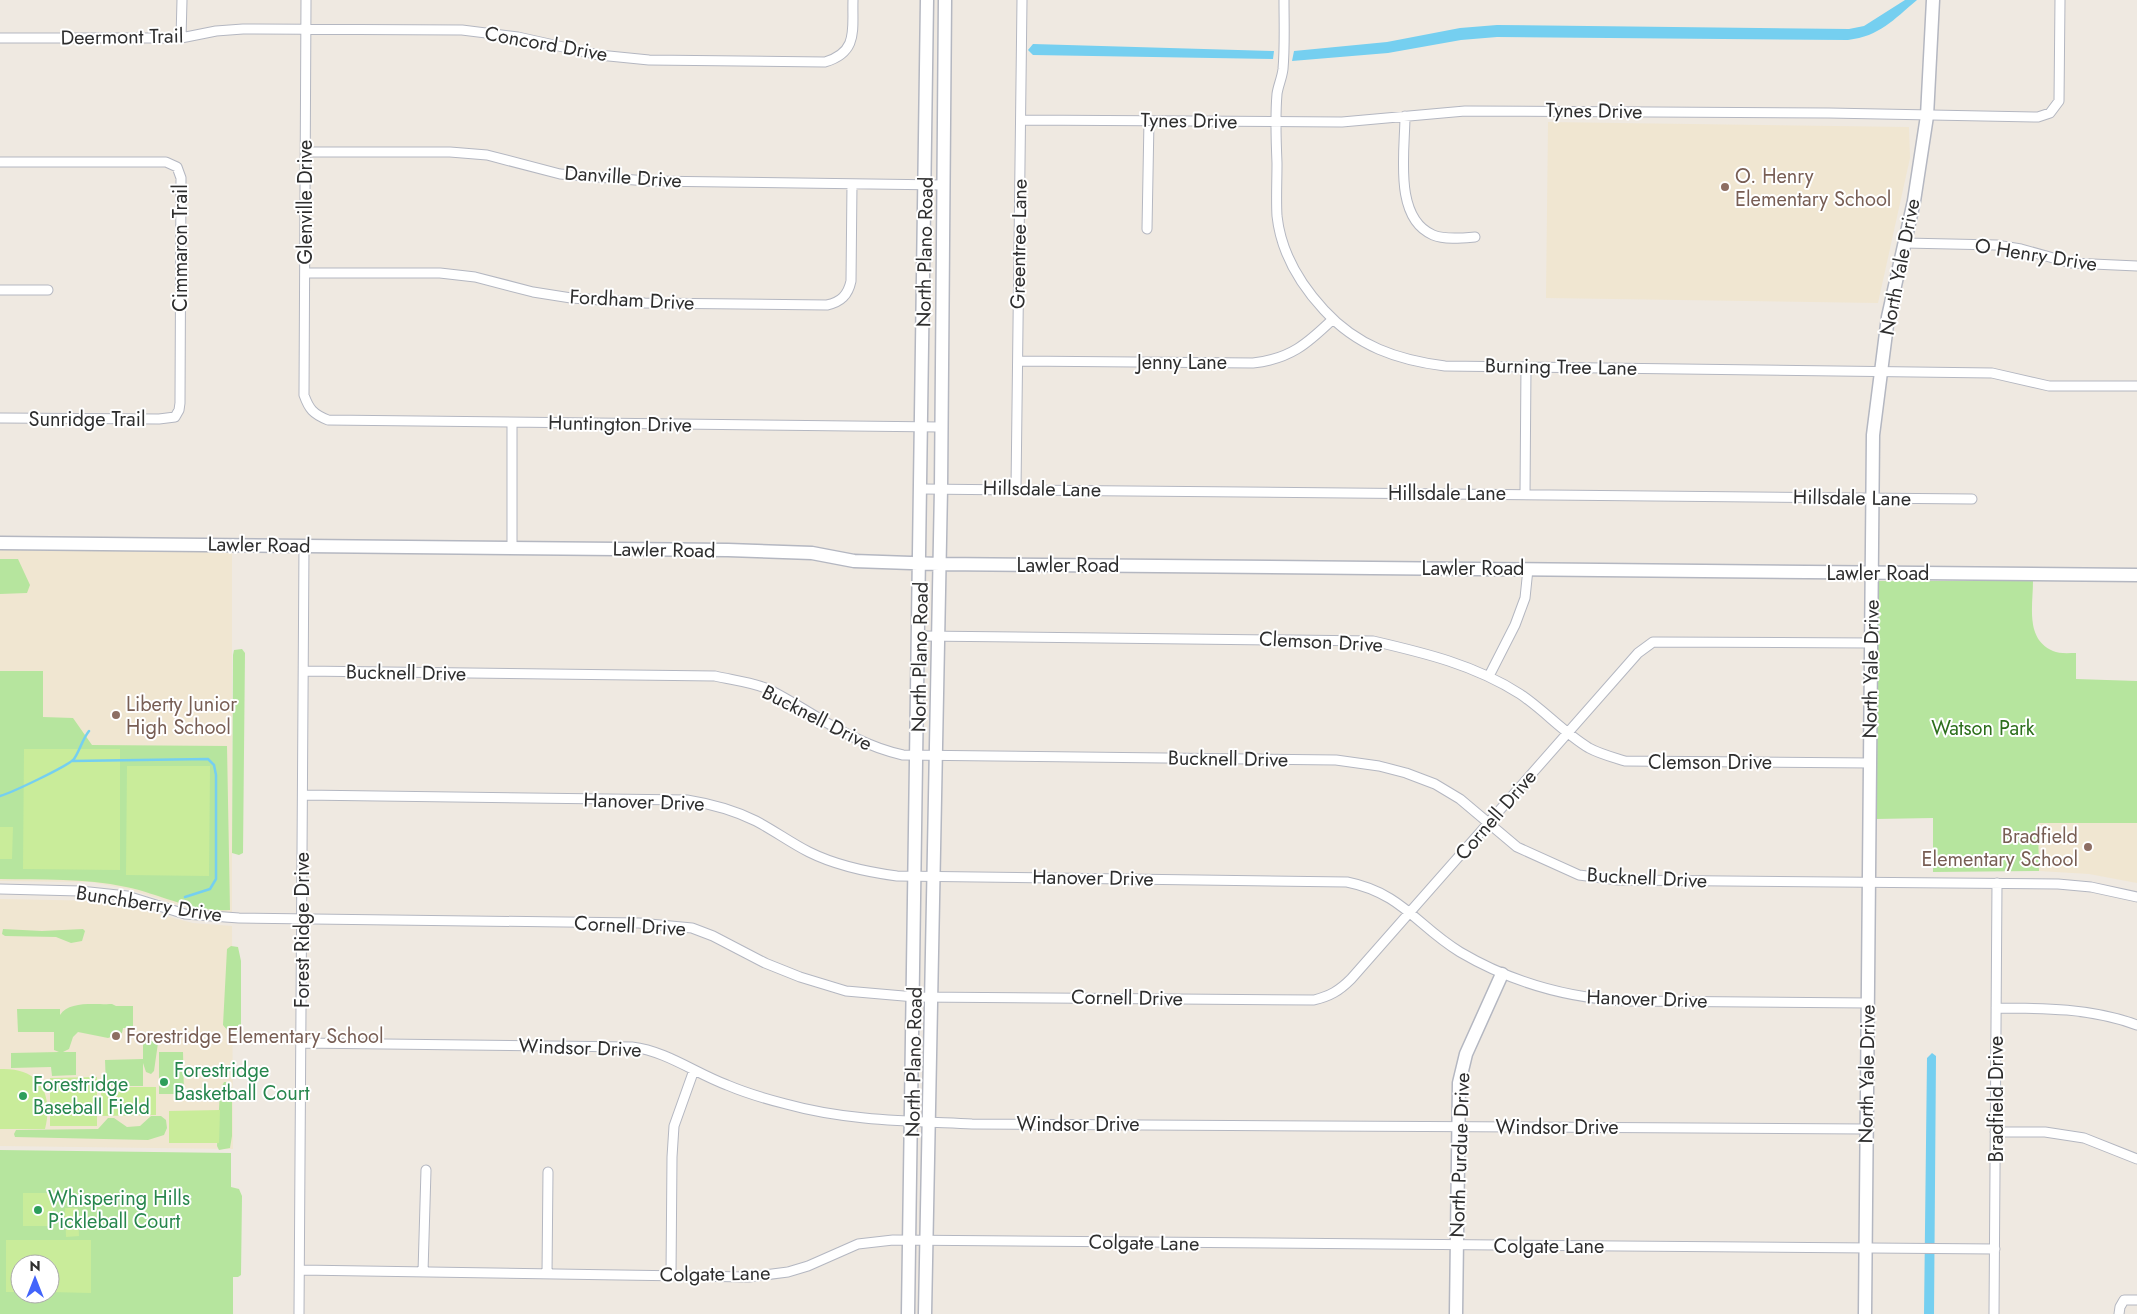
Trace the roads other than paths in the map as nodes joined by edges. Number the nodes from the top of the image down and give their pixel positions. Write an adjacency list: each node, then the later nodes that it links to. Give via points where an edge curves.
1 (182, 0): 13 (street)
2 (306, 0): 11 (street, Glenville Drive)
3 (853, 0): 11 (street, Concord Drive, via 852,39 846,52 825,62 649,60 598,56 518,37 462,30)
4 (927, 0): 22 (street, North Plano Road)
5 (945, 0): 23 (street, North Plano Road)
6 (1022, 0): 16 (street, Greentree Lane)
7 (1284, 0): 18 (street, Burning Tree Lane, via 1283,66 1277,92)
8 (1933, 0): 15 (street, North Yale Drive)
9 (2060, 0): 15 (street, Tynes Drive, via 2059,101 2050,113 2038,117)
10 (243, 29): 11 (street, Concord Drive); 13 (street, Deermont Trail)
11 (306, 29): 19 (street, Glenville Drive)
12 (0, 38): 13 (street, Deermont Trail)
13 (181, 38)
14 (1405, 116): 15 (street, Tynes Drive, via 1465,111); 18 (street, Tynes Drive, via 1342,122); 25 (street, via 1404,188 1412,215 1433,235)
15 (1927, 116): 26 (street, North Yale Drive)
16 (1021, 120): 17 (street, Tynes Drive); 32 (street, Greentree Lane)
17 (1149, 120): 18 (street, Tynes Drive); 24 (street)
18 (1276, 122): 31 (street, Burning Tree Lane, via 1277,217 1283,240 1301,282)
19 (306, 152): 21 (street, Danville Drive, via 450,152 487,156 560,174 647,182); 28 (street, Glenville Drive)
20 (0, 162): 37 (street, Cimmaron Trail, via 166,162 177,167 181,178 180,357 179,410)
21 (852, 184): 22 (street, Danville Drive); 28 (street, Fordham Drive, via 851,281 844,298 827,305 645,303 533,292 475,277 440,273)
22 (926, 185): 23 (street, Danville Drive); 40 (street, North Plano Road)
23 (943, 185): 41 (street, North Plano Road)
24 (1147, 229)
25 (1476, 238)
26 (1905, 243): 27 (street, O Henry Drive, via 1996,245 2071,263); 34 (street, North Yale Drive)
27 (2137, 266)
28 (305, 273): 36 (street, Glenville Drive, via 304,395)
29 (0, 290): 30 (street)
30 (48, 290)
31 (1333, 319): 32 (street, Jenny Lane, via 1308,343 1273,360 1254,363); 33 (street, Burning Tree Lane, via 1365,343 1406,360 1445,366)
32 (1018, 361): 44 (street, Greentree Lane)
33 (1526, 366): 34 (street, Burning Tree Lane); 45 (street)
34 (1880, 371): 35 (street, Burning Tree Lane, via 1992,373 2049,386); 46 (street, North Yale Drive, via 1873,435)
35 (2137, 386)
36 (307, 403): 39 (street, Huntington Drive, via 309,410 328,420)
37 (175, 417): 38 (street, Sunridge Trail)
38 (0, 418)
39 (512, 423): 40 (street, Huntington Drive); 50 (street)
40 (922, 427): 41 (street, Huntington Drive); 43 (street, North Plano Road)
41 (940, 427): 42 (street, North Plano Road)
42 (941, 488): 43 (street, Hillsdale Lane); 44 (street, Hillsdale Lane); 52 (street, North Plano Road)
43 (922, 489): 51 (street, North Plano Road)
44 (1016, 489): 45 (street, Hillsdale Lane)
45 (1525, 494): 46 (street, Hillsdale Lane)
46 (1872, 498): 47 (street, Hillsdale Lane); 54 (street, North Yale Drive)
47 (1972, 499)
48 (0, 543): 49 (street, Lawler Road)
49 (304, 546): 50 (street, Lawler Road); 59 (street, Forest Ridge Drive)
50 (512, 548): 51 (street, Lawler Road, via 812,553 854,561)
51 (923, 564): 52 (street, Lawler Road); 56 (street, North Plano Road)
52 (938, 564): 53 (street, Lawler Road); 57 (street, North Plano Road)
53 (1528, 569): 54 (street, Lawler Road); 60 (street, via 1525,598)
54 (1871, 573): 55 (street, Lawler Road); 58 (street, North Yale Drive)
55 (2137, 575)
56 (921, 636): 57 (street, Clemson Drive); 62 (street, North Plano Road)
57 (938, 636): 60 (street, Clemson Drive, via 1374,642 1434,655); 63 (street, North Plano Road)
58 (1871, 643): 61 (street, Cornell Drive, via 1653,642 1638,653); 64 (street, North Yale Drive)
59 (304, 672): 62 (street, Bucknell Drive, via 715,676 766,688 878,750); 65 (street, Forest Ridge Drive)
60 (1489, 676): 61 (street, Clemson Drive, via 1520,694)
61 (1568, 732): 64 (street, Clemson Drive, via 1588,748 1625,760); 66 (street, Cornell Drive)
62 (918, 756): 63 (street, Bucknell Drive); 67 (street, North Plano Road)
63 (935, 756): 66 (street, Bucknell Drive, via 1336,760 1379,766 1434,784 1460,799); 68 (street, North Plano Road)
64 (1870, 763): 69 (street, North Yale Drive)
65 (303, 795): 67 (street, Hanover Drive, via 687,800 734,811 809,852 860,871); 75 (street, Forest Ridge Drive)
66 (1490, 823): 69 (street, Bucknell Drive, via 1517,847 1579,875 1618,880); 73 (street, Cornell Drive)
67 (916, 876): 68 (street, Hanover Drive); 77 (street, North Plano Road)
68 (933, 876): 73 (street, Hanover Drive, via 1347,882 1368,886); 78 (street, North Plano Road)
69 (1868, 884): 70 (street, Bucknell Drive); 79 (street, North Yale Drive)
70 (1997, 884): 72 (street, Bucknell Drive, via 2091,887); 80 (street, Bradfield Drive)
71 (0, 889): 74 (street, Bunchberry Drive, via 127,896 185,914)
72 (2137, 897)
73 (1410, 911): 76 (street, Hanover Drive, via 1459,951); 78 (street, Cornell Drive, via 1342,989 1314,1000)
74 (239, 918): 75 (street, Cornell Drive)
75 (301, 920): 77 (street, Cornell Drive, via 639,923 692,928 800,977 846,990); 82 (street, Forest Ridge Drive)
76 (1502, 974): 79 (street, Hanover Drive, via 1534,986 1592,999); 86 (street, North Purdue Drive, via 1466,1054 1459,1083)
77 (915, 997): 78 (street, Cornell Drive); 84 (street, North Plano Road)
78 (930, 997): 85 (street, North Plano Road)
79 (1868, 1003): 87 (street, North Yale Drive)
80 (1996, 1008): 81 (street, via 2057,1009 2097,1014); 88 (street, Bradfield Drive)
81 (2137, 1025)
82 (301, 1043): 83 (street, Windsor Drive, via 632,1047 649,1049); 97 (street, Forest Ridge Drive)
83 (694, 1070): 84 (street, Windsor Drive, via 728,1086 786,1104 840,1116); 100 (street, via 674,1126)
84 (913, 1121): 85 (street, Windsor Drive); 92 (street, North Plano Road)
85 (928, 1122): 86 (street, Windsor Drive); 93 (street, North Plano Road)
86 (1458, 1126): 87 (street, Windsor Drive); 94 (street, North Purdue Drive)
87 (1866, 1129): 95 (street, North Yale Drive)
88 (1995, 1132): 89 (street, via 2045,1132 2084,1138); 96 (street, Bradfield Drive)
89 (2137, 1159)
90 (426, 1170): 98 (street)
91 (548, 1172): 99 (street)
92 (910, 1240): 93 (street, Colgate Lane); 100 (street, Colgate Lane, via 858,1244 808,1266 769,1275); 103 (street, North Plano Road)
93 (926, 1241): 94 (street, Colgate Lane); 104 (street, North Plano Road)
94 (1457, 1246): 95 (street, Colgate Lane); 105 (street, North Purdue Drive)
95 (1865, 1249): 96 (street, Colgate Lane); 106 (street, North Yale Drive)
96 (1995, 1249): 107 (street, Bradfield Drive)
97 (300, 1270): 98 (street, Colgate Lane); 102 (street, Forest Ridge Drive)
98 (423, 1272): 99 (street, Colgate Lane)
99 (548, 1274): 100 (street, Colgate Lane)
100 (671, 1275)
101 (2137, 1300): 108 (street, via 2124,1300)
102 (299, 1314)
103 (908, 1314)
104 (925, 1314)
105 (1456, 1314)
106 (1865, 1314)
107 (1994, 1314)
108 (2119, 1314)

